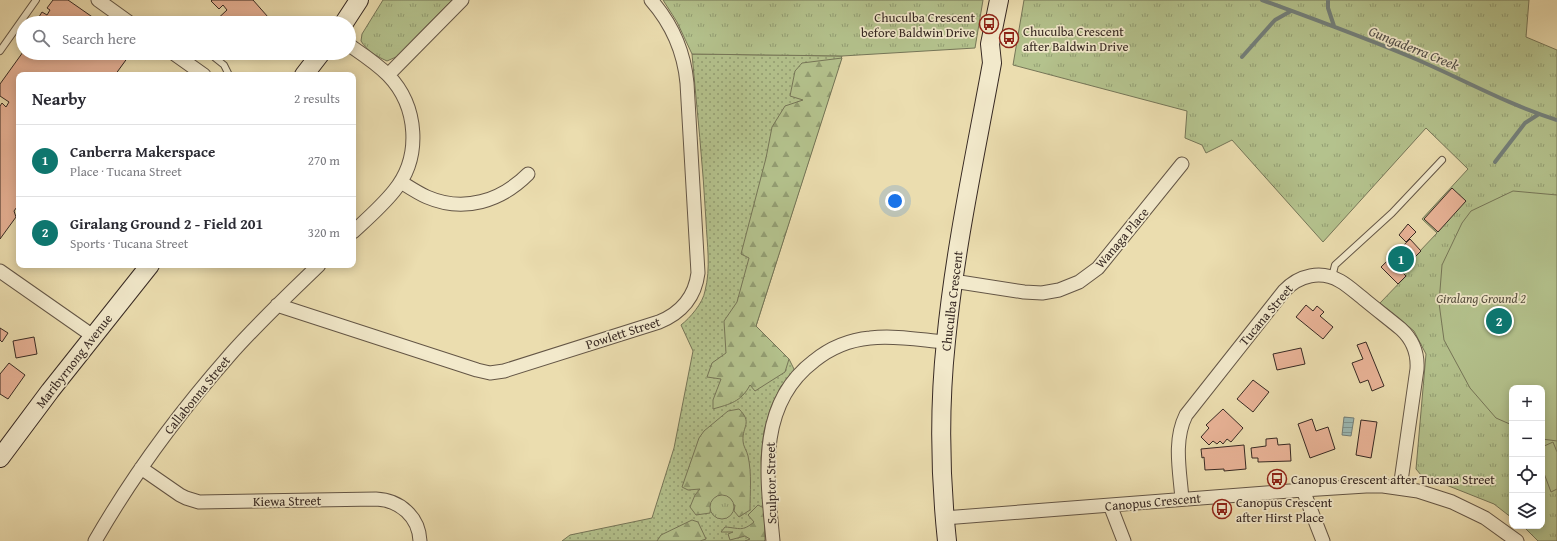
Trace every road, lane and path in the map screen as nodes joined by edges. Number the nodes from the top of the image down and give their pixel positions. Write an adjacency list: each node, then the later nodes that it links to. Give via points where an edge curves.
1 (36, 0): 8 (lane)
2 (98, 0): 9 (street)
3 (359, 0): 10 (street)
4 (462, 0): 21 (street)
5 (651, 0): 32 (street, Powlett Street, via 666,19 678,43 686,69 698,273 691,296 674,315 504,371 490,373)
6 (999, 0): 17 (street, Chuculba Crescent, via 990,44)
7 (1011, 0): 17 (street, Chuculba Crescent, via 1000,47)
8 (25, 16)
9 (120, 16)
10 (349, 16)
11 (16, 28): 13 (lane)
12 (356, 50): 21 (street)
13 (0, 51)
14 (183, 60): 18 (street)
15 (218, 60): 19 (lane)
16 (316, 60): 20 (street)
17 (992, 63): 31 (street, Chuculba Crescent)
18 (200, 72)
19 (228, 72)
20 (306, 72)
21 (388, 75): 25 (street, via 406,101 413,126 412,152)
22 (1442, 160): 30 (lane, via 1392,213 1335,265)
23 (1182, 164): 31 (street, Wanaga Place, via 1098,268 1079,282 1042,293)
24 (528, 174): 25 (street, via 502,195 470,204 437,201)
25 (401, 182): 26 (street)
26 (356, 229)
27 (148, 268): 33 (street, Maribyrnong Avenue)
28 (315, 268): 32 (street, Callabonna Street)
29 (0, 271): 33 (street)
30 (1332, 277): 37 (street, Tucana Street, via 1345,284 1401,329 1414,347 1417,369); 39 (street, Tucana Street, via 1310,276 1289,286 1188,411 1178,440)
31 (953, 281): 34 (street, Chuculba Crescent)
32 (277, 306): 36 (street, Callabonna Street, via 205,384)
33 (93, 336): 35 (street, Maribyrnong Avenue)
34 (946, 342): 41 (street, Chuculba Crescent, via 941,427); 44 (street, Sculptor Street, via 881,337 856,340 820,356 796,377 779,404 772,422 769,441)
35 (0, 458)
36 (141, 468): 42 (street, Callabonna Street); 43 (street, Kiewa Street, via 186,498 199,502 376,499 390,501 412,517)
37 (1400, 488): 38 (street, Canopus Crescent, via 1366,486); 48 (street, Canopus Crescent, via 1435,496 1469,509 1500,527)
38 (1303, 490): 39 (street, Canopus Crescent); 47 (street)
39 (1182, 500): 40 (street, Canopus Crescent)
40 (1110, 505): 41 (street, Canopus Crescent); 46 (street)
41 (944, 518): 45 (street, Chuculba Crescent)
42 (95, 541)
43 (420, 541)
44 (773, 541)
45 (947, 541)
46 (1124, 541)
47 (1322, 541)
48 (1517, 541)

